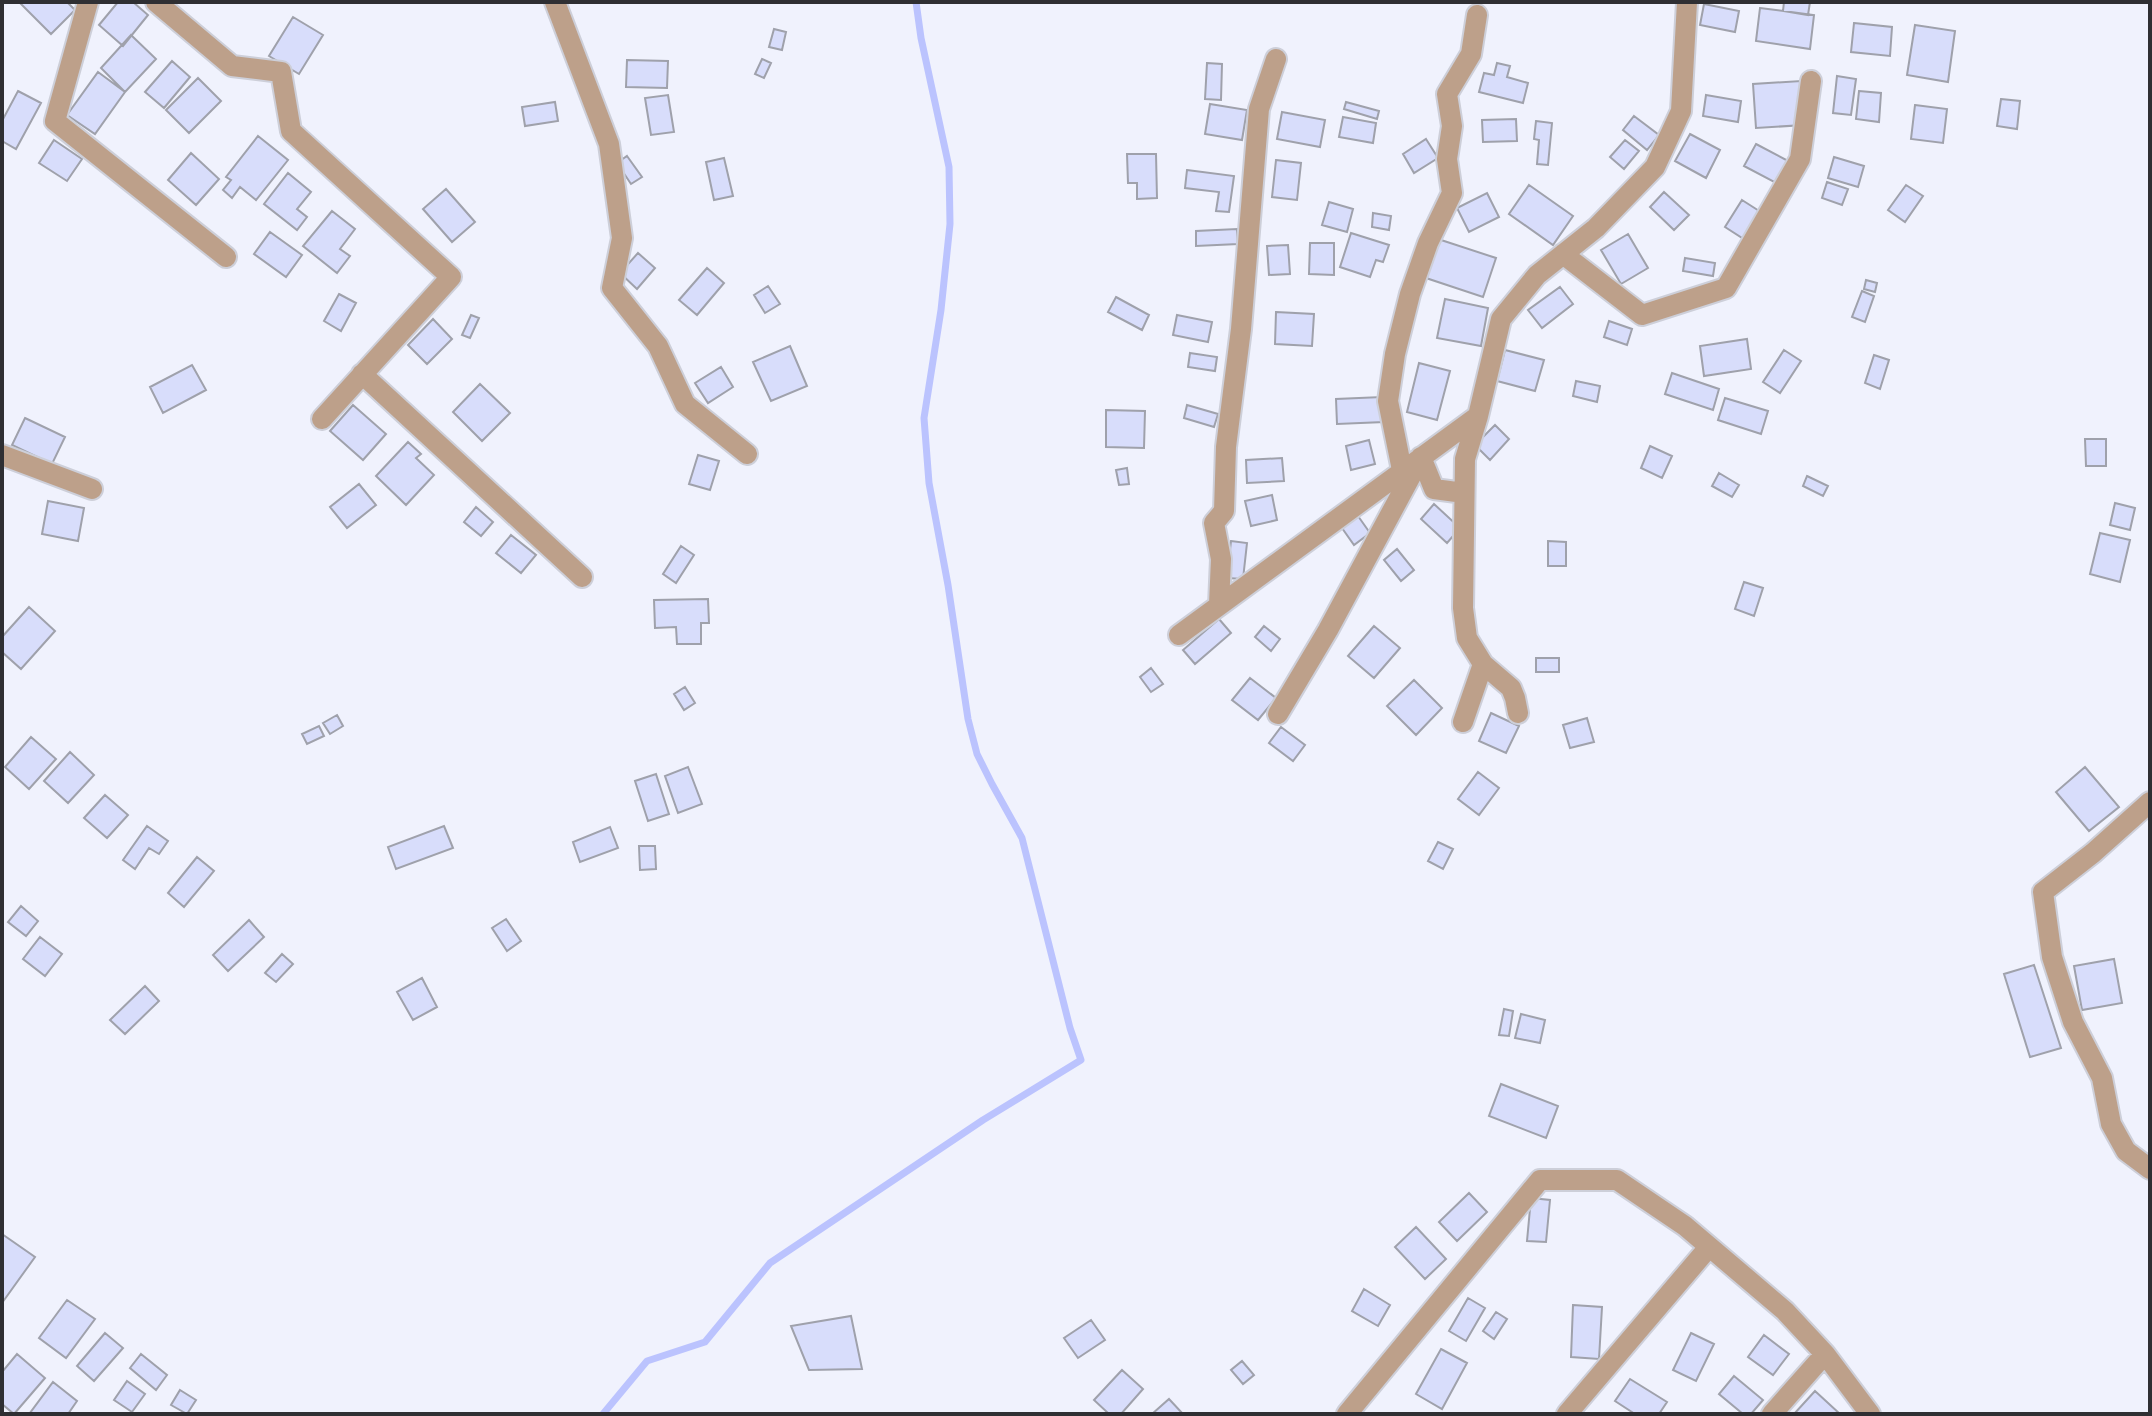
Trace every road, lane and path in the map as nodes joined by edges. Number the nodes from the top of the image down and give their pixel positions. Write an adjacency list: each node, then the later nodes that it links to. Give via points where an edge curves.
1 (88, 2): 9 (street, via 55,121)
2 (156, 2): 10 (street, via 232,66 281,72 291,131 451,277)
3 (555, 2): 13 (street, via 609,144 622,238 612,288 658,346 685,404)
4 (1687, 2): 8 (street, via 1681,111 1655,167)
5 (1477, 15): 16 (street, via 1471,54 1447,94 1452,193 1428,243 1395,354 1388,401)
6 (1276, 59): 20 (street, via 1259,109 1224,511 1214,523 1221,559)
7 (1811, 81): 8 (street, via 1800,159 1726,288 1642,315)
8 (1563, 254): 11 (street, via 1537,275 1501,319)
9 (226, 257)
10 (362, 374): 12 (street); 19 (street)
11 (1478, 416): 15 (street); 18 (street, via 1465,459)
12 (322, 419)
13 (747, 454)
14 (2, 455): 17 (street)
15 (1421, 457): 16 (street); 18 (street, via 1434,489); 24 (street)
16 (1402, 470): 20 (street)
17 (92, 489)
18 (1464, 493): 22 (street, via 1463,608 1467,638)
19 (582, 577)
20 (1219, 605): 21 (street)
21 (1179, 635)
22 (1483, 664): 23 (street, via 1511,688); 25 (street)
23 (1518, 713)
24 (1278, 714)
25 (1463, 722)
26 (2150, 802): 27 (street, via 2043,892 2052,957 2073,1022 2102,1078 2111,1124 2126,1151)
27 (2150, 1169)
28 (1709, 1247): 29 (street, via 1785,1311); 30 (street, via 1617,1180 1540,1180); 31 (street)
29 (1825, 1354): 32 (street); 33 (street)
30 (1347, 1414)
31 (1567, 1414)
32 (1772, 1414)
33 (1870, 1414)

